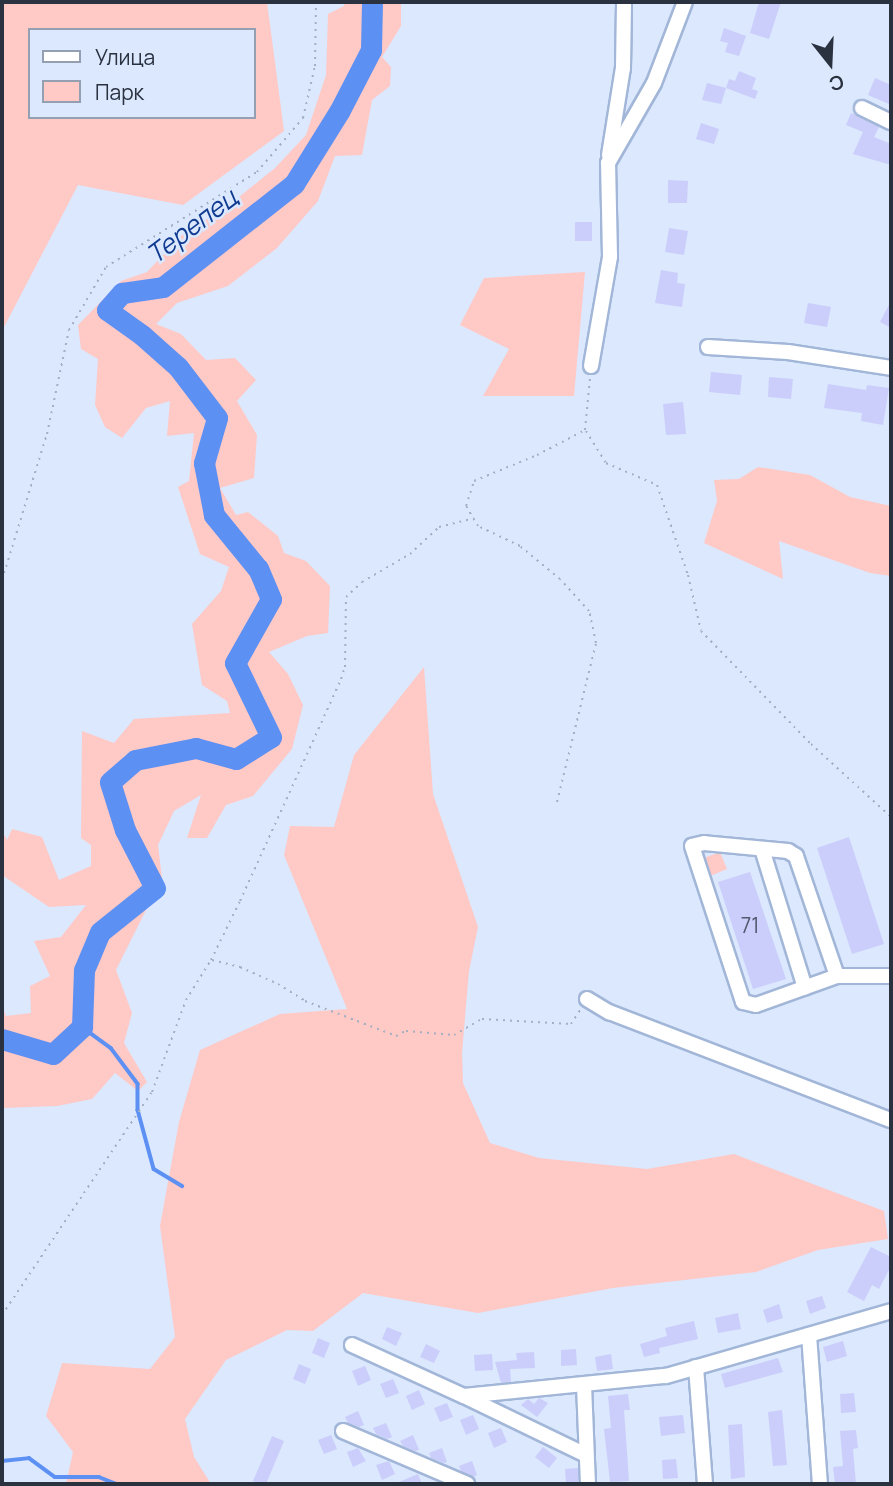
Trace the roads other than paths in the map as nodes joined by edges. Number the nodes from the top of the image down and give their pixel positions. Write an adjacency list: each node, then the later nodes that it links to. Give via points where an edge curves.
1 (624, 2): 5 (street, via 623,68)
2 (685, 2): 5 (street, via 654,83)
3 (862, 108): 4 (street)
4 (891, 122)
5 (608, 163): 7 (street, via 610,257)
6 (708, 347): 8 (street, via 788,352)
7 (591, 366)
8 (891, 368)
9 (762, 849): 10 (street, via 788,851 800,861); 12 (street); 12 (street, via 704,843 692,846 743,1002 756,1005)
10 (837, 976): 11 (street); 12 (street)
11 (891, 976)
12 (805, 988)
13 (587, 999): 14 (street, via 609,1012)
14 (891, 1120)
15 (891, 1311): 16 (street)
16 (809, 1335): 18 (street); 26 (street)
17 (352, 1345): 20 (street)
18 (696, 1367): 19 (street, via 666,1376); 25 (street)
19 (584, 1385): 20 (street); 22 (street)
20 (464, 1396): 22 (street)
21 (344, 1431): 23 (street)
22 (584, 1454): 24 (street)
23 (467, 1484)
24 (588, 1484)
25 (705, 1484)
26 (820, 1484)

